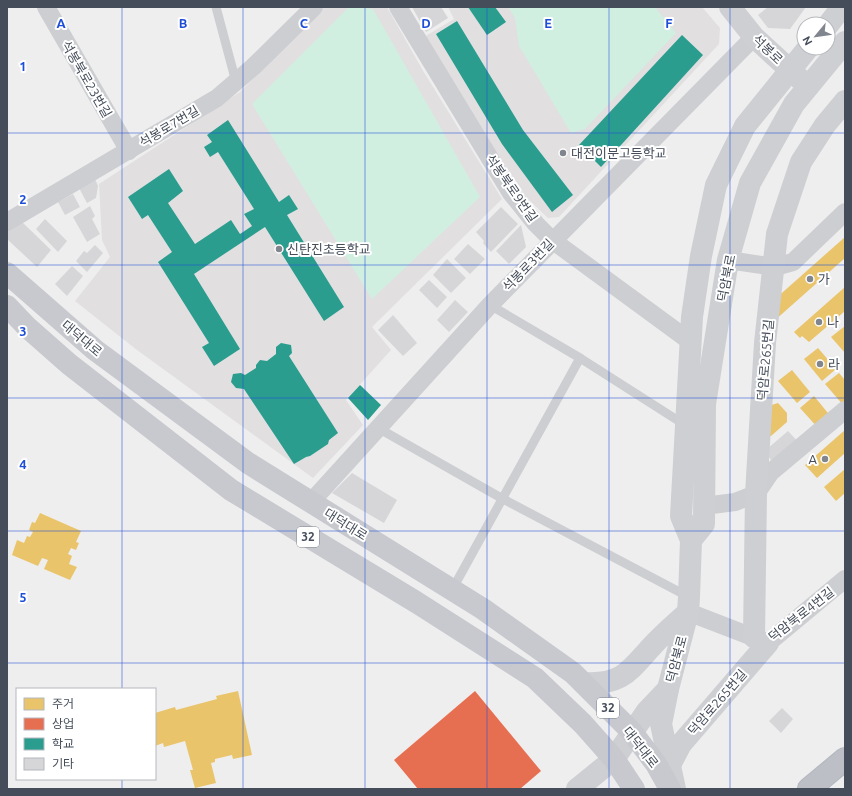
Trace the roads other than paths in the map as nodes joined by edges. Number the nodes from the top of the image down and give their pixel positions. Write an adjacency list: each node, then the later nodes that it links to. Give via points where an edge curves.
1 (46, 7): 15 (street, 석봉북로23번길)
2 (216, 7): 12 (lane)
3 (314, 7): 12 (street, 석봉로7번길)
4 (398, 7): 18 (street, 석봉북로9번길, via 511,193)
5 (730, 7): 8 (street, 석봉로)
6 (842, 7): 7 (street)
7 (835, 16)
8 (754, 37): 11 (street, 석봉로); 18 (street, 석봉로3번길)
9 (845, 42): 13 (street, 덕암북로)
10 (801, 56): 11 (street, 덕암북로)
11 (789, 70): 13 (street, 석봉로); 24 (street, 덕암북로, via 745,126 716,185 701,256)
12 (236, 82): 15 (street, 석봉로7번길, via 217,98)
13 (809, 86): 19 (street, 덕암북로, via 794,104 750,183)
14 (845, 101): 20 (street, 덕암로265번길, via 825,125 801,162 777,234)
15 (129, 150): 17 (street, 석봉로7번길)
16 (845, 212): 20 (street, via 793,262)
17 (7, 222)
18 (552, 240): 23 (street, 석봉로3번길); 24 (street, 석봉북로9번길)
19 (728, 260): 20 (street); 32 (street, 덕암북로, via 705,404)
20 (775, 266): 29 (street, 덕암로265번길, via 764,343)
21 (7, 273): 31 (main road, 대덕대로 / 32, via 95,350 248,463)
22 (7, 306): 42 (main road, 32, via 69,364 231,490 416,602 535,678 583,724)
23 (490, 306): 25 (lane); 28 (street, 석봉로3번길)
24 (691, 342): 27 (street, 덕암북로)
25 (580, 358): 27 (lane); 30 (lane)
26 (845, 410): 29 (street, via 771,472)
27 (685, 425): 33 (street, 덕암북로, via 681,516)
28 (378, 428): 30 (lane); 31 (street, 석봉로3번길)
29 (756, 494): 32 (street, via 735,502); 37 (street, 덕암로265번길)
30 (503, 499): 35 (lane); 36 (lane)
31 (311, 502): 35 (main road, 대덕대로 / 32)
32 (704, 506): 33 (street, 덕암북로, via 704,524)
33 (691, 540): 36 (street, 덕암북로)
34 (845, 579): 37 (street, 덕암북로4번길)
35 (452, 590): 38 (main road, 대덕대로 / 32, via 547,654)
36 (688, 605): 37 (street, 덕암북로4번길); 38 (street, via 633,667 619,678 602,684); 39 (street, 덕암북로)
37 (761, 640): 43 (street, 덕암로265번길, via 681,744)
38 (584, 683): 40 (main road, 대덕대로 / 32)
39 (668, 689): 40 (street, 덕암북로); 43 (street, via 661,724)
40 (632, 732): 42 (street, 덕암북로); 46 (main road, 대덕대로 / 32, via 656,764)
41 (845, 759): 48 (highway)
42 (614, 760): 44 (street, 덕암북로); 45 (main road, 32)
43 (670, 765): 47 (street)
44 (577, 789)
45 (634, 789)
46 (670, 789)
47 (675, 789)
48 (809, 789)

